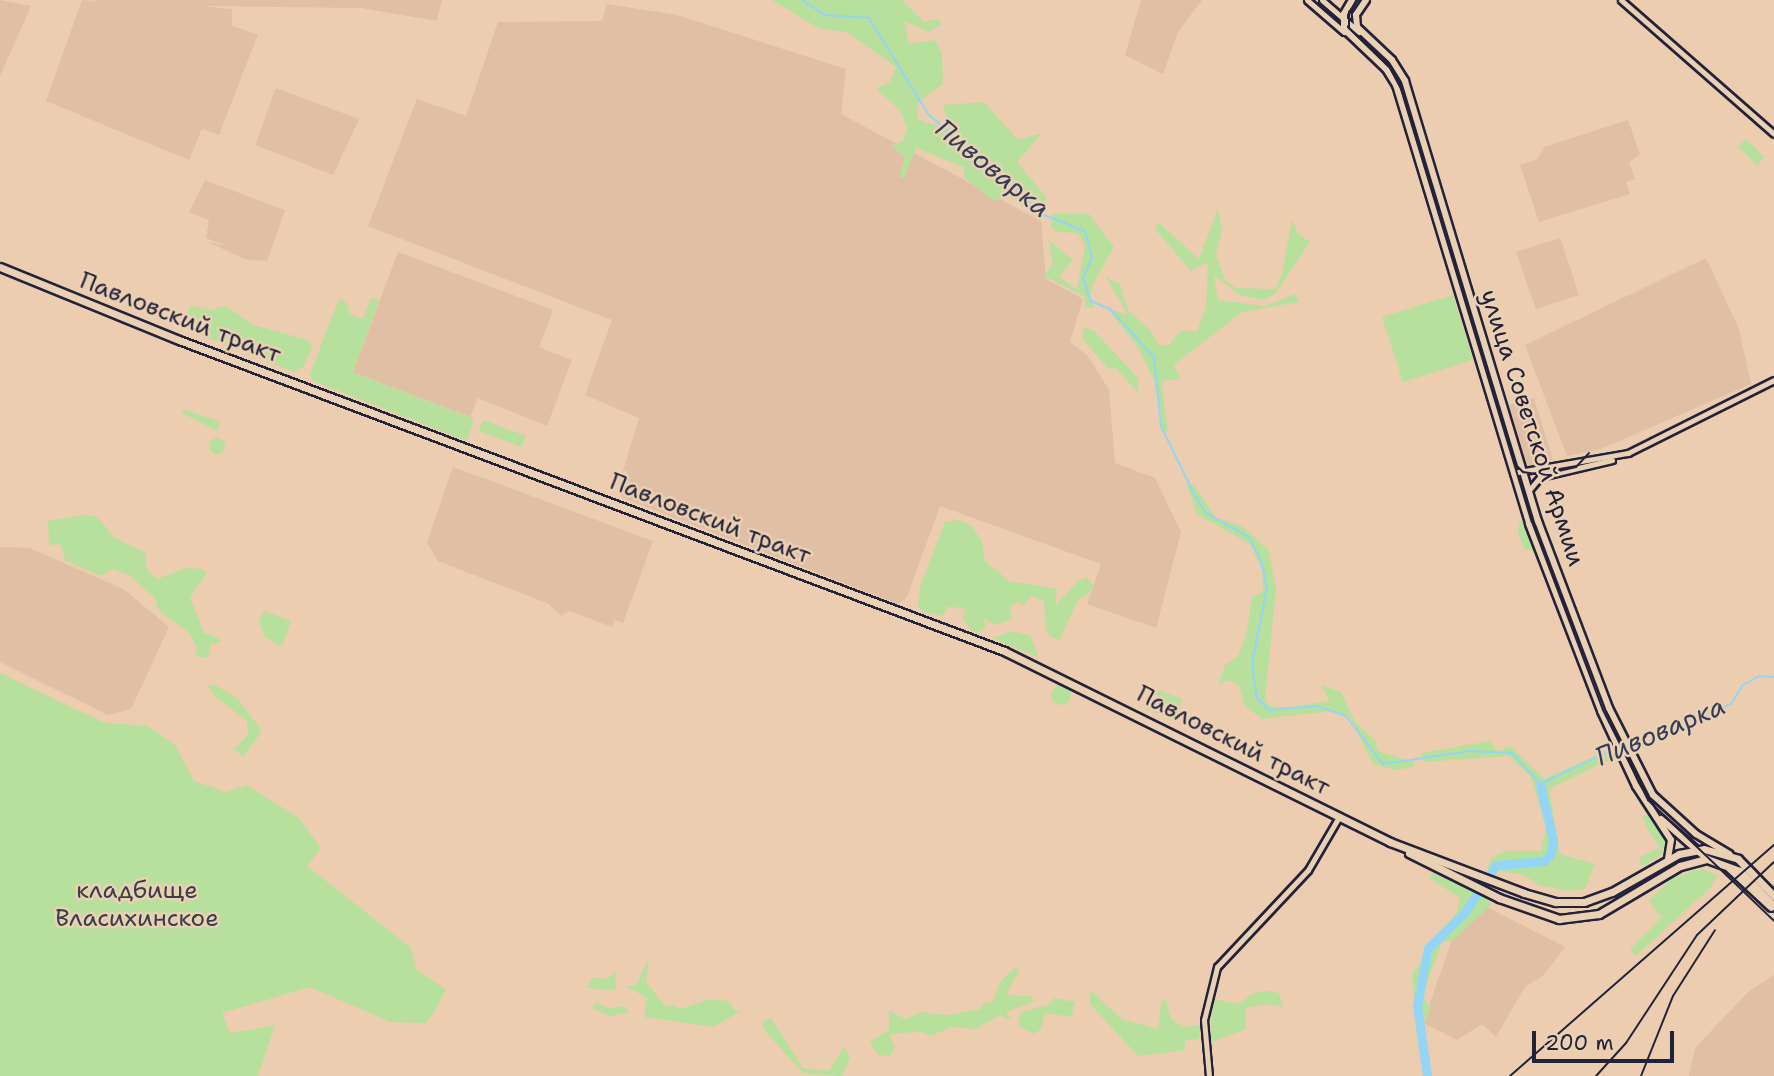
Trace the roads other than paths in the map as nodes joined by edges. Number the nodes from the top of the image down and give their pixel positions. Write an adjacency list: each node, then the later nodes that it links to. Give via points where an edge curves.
1 (1307, 0): 7 (street, улица Советской Армии)
2 (1322, 0): 7 (street, улица Советской Армии)
3 (1352, 0): 7 (main road)
4 (1366, 0): 6 (main road)
5 (1621, 0): 9 (street)
6 (1356, 15): 7 (street); 8 (main road)
7 (1343, 23): 8 (street, улица Советской Армии); 14 (main road, улица Советской Армии, via 1346,34 1386,69 1396,85)
8 (1359, 32): 13 (main road, улица Советской Армии, via 1392,60 1405,81)
9 (1774, 134)
10 (0, 267): 19 (main road, Павловский тракт, via 1004,651)
11 (1774, 380): 12 (street)
12 (1628, 453): 13 (street); 15 (street, via 1598,466)
13 (1523, 470): 14 (street); 16 (main road, улица Советской Армии)
14 (1513, 473): 16 (street); 18 (main road, улица Советской Армии, via 1587,679)
15 (1536, 479): 16 (street); 17 (street)
16 (1526, 481): 17 (main road, улица Советской Армии)
17 (1530, 493): 20 (main road, улица Советской Армии, via 1621,734 1647,788)
18 (1652, 810): 22 (main road); 24 (main road, улица Советской Армии, via 1671,840)
19 (1339, 817): 21 (main road, Павловский тракт); 31 (street, via 1308,870 1247,939 1222,959 1213,976 1204,1020)
20 (1696, 834): 22 (main road); 23 (main road, улица Советской Армии)
21 (1390, 842): 25 (main road, Павловский тракт); 26 (main road, Павловский тракт)
22 (1702, 854): 23 (main road); 24 (main road, Павловский тракт); 28 (main road, Павловский тракт, via 1609,909 1579,919 1543,916); 30 (main road, via 1720,862)
23 (1729, 854): 29 (main road)
24 (1668, 860): 27 (main road, Павловский тракт, via 1612,892 1584,902 1545,900)
25 (1468, 871): 26 (main road); 27 (main road, Павловский тракт)
26 (1463, 881): 28 (main road, Павловский тракт)
27 (1506, 886): 28 (main road, via 1506,893)
28 (1495, 896)
29 (1774, 896)
30 (1774, 908)
31 (1209, 1076)

